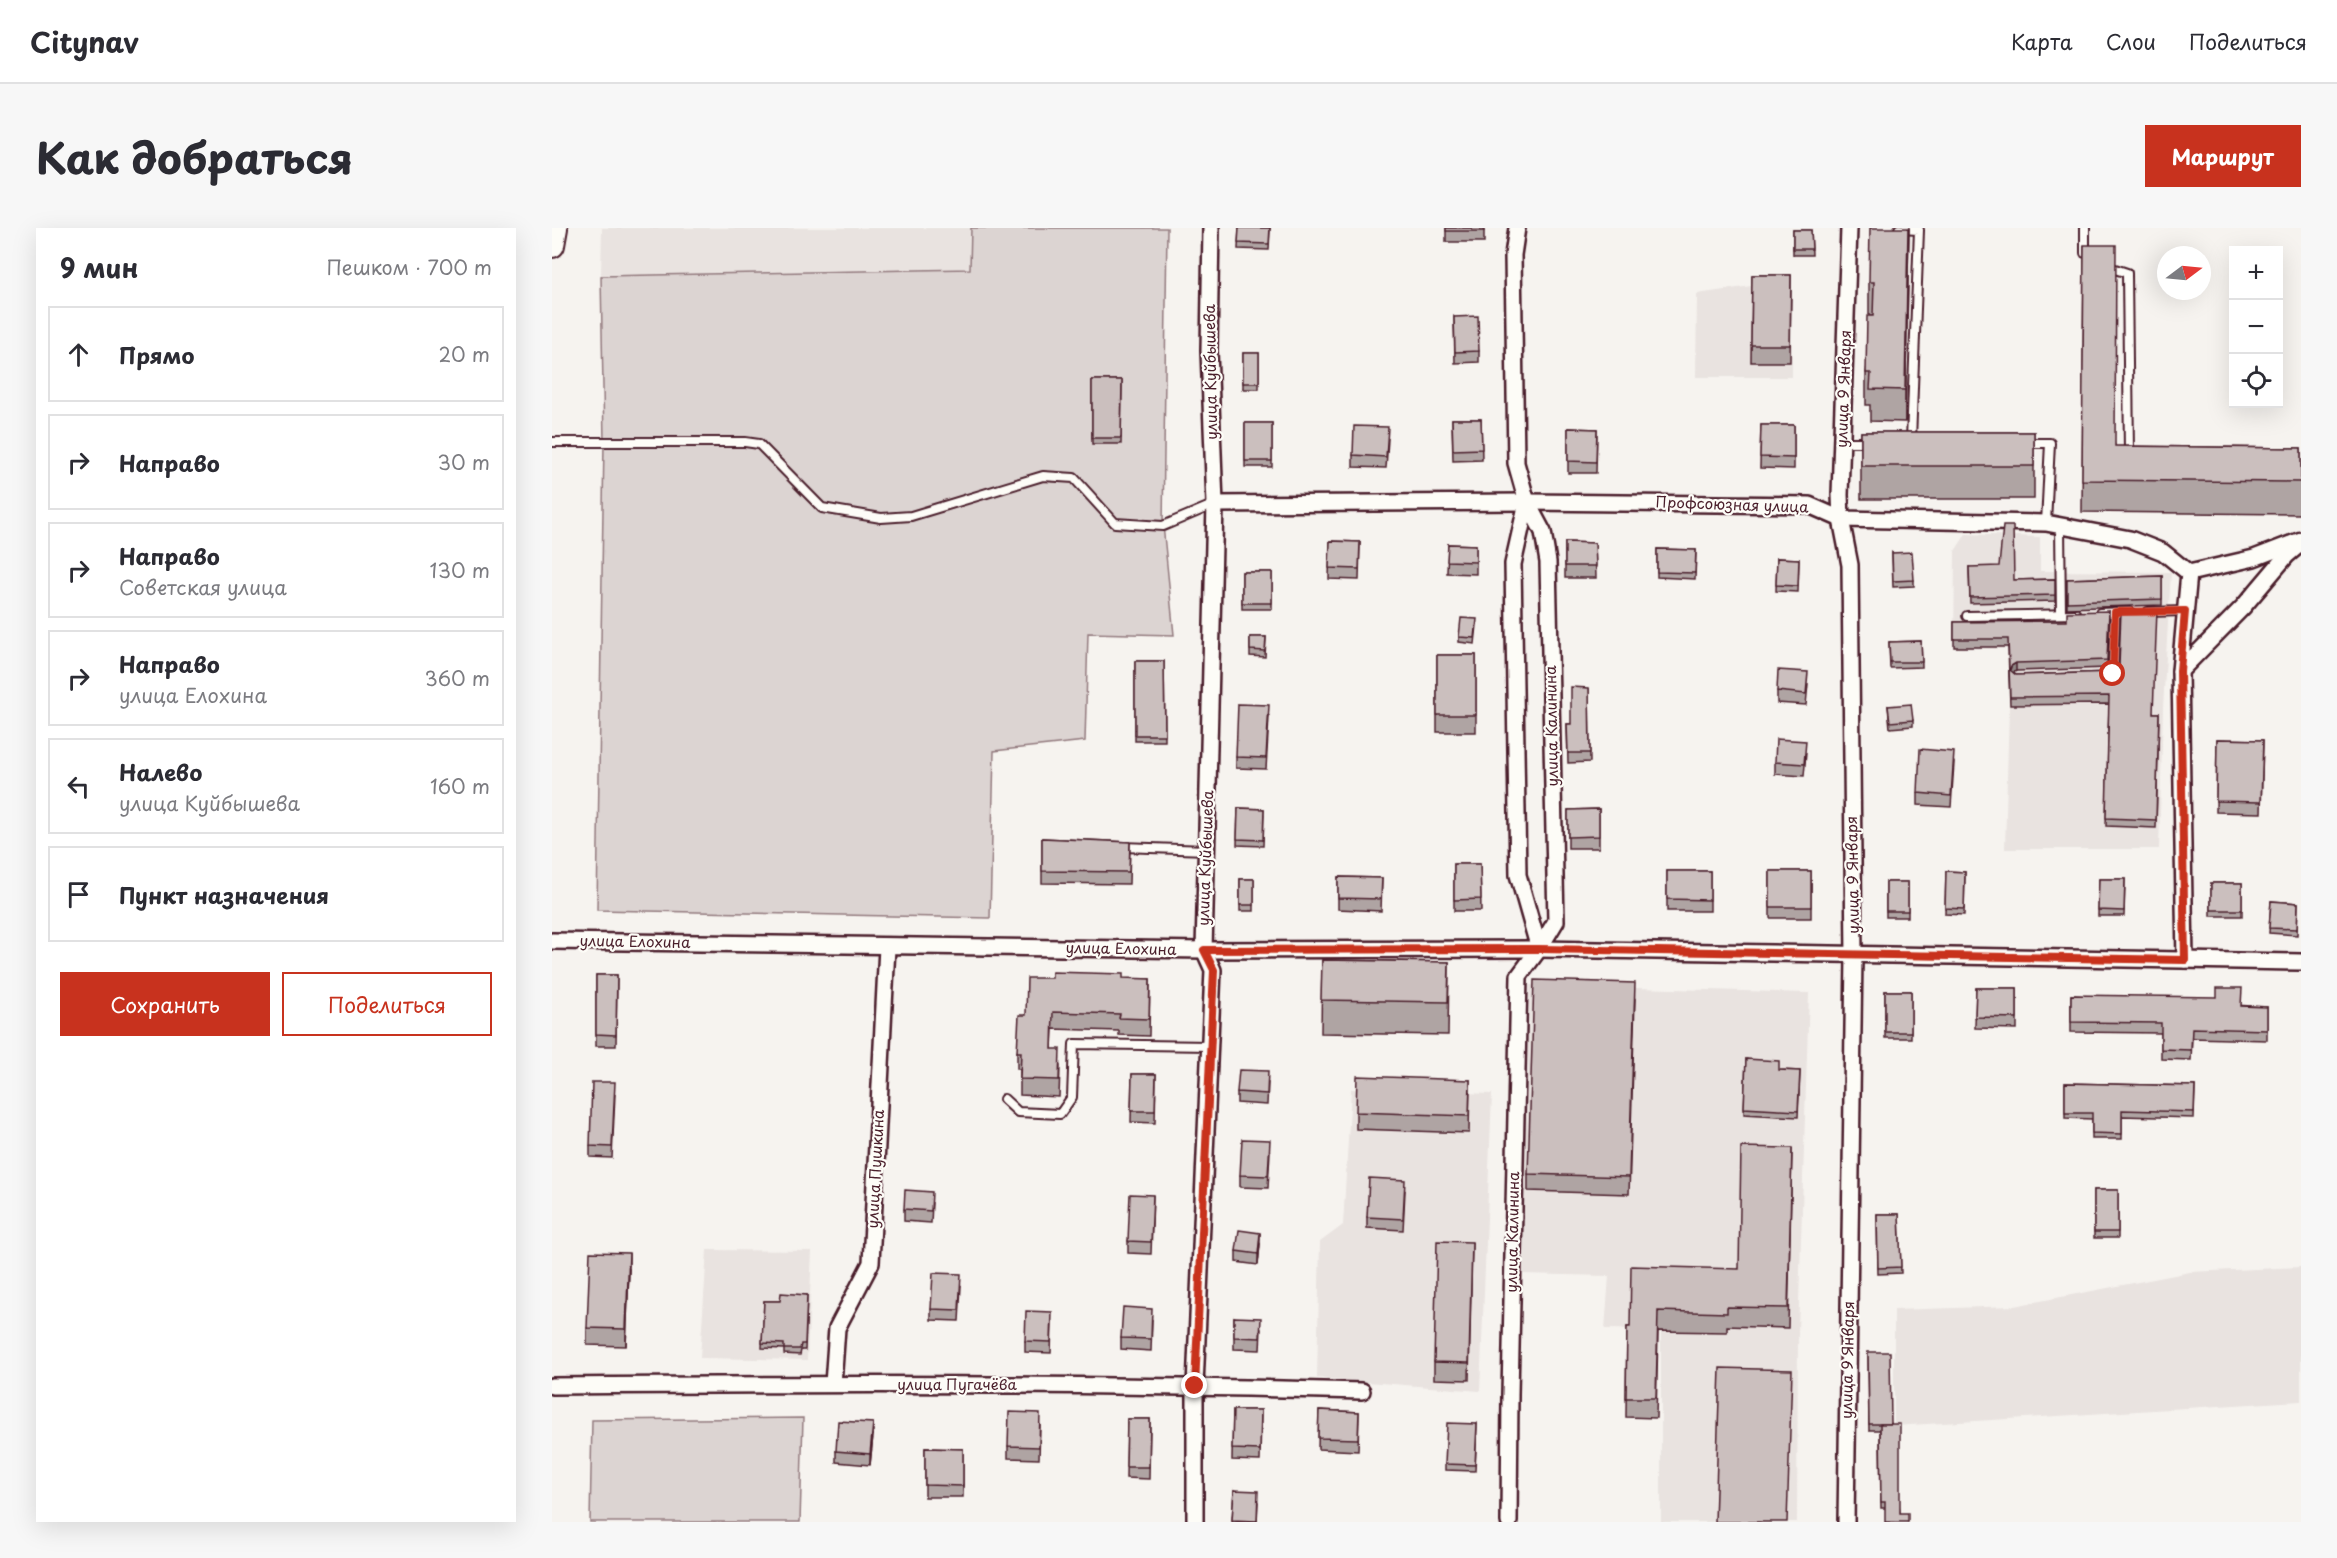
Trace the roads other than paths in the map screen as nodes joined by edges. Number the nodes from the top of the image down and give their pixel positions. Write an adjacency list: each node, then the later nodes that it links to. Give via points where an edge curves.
1 (555, 228): 7 (main road)
2 (1211, 228): 19 (street, улица Куйбышева, via 1209,351)
3 (1516, 228): 18 (street, улица Калинина, via 1516,463)
4 (1849, 228): 11 (street, улица 9 Января)
5 (1887, 228): 14 (lane, via 1919,230)
6 (2085, 228): 8 (lane)
7 (552, 245)
8 (2085, 259)
9 (2096, 262): 17 (lane, via 2127,273 2129,457)
10 (552, 442): 19 (lane, via 759,444 822,508 881,518 911,516 1044,476 1074,478 1115,523 1163,525)
11 (1842, 442): 12 (lane); 20 (street, улица 9 Января)
12 (1877, 442)
13 (1900, 442): 14 (lane)
14 (1911, 442): 15 (lane)
15 (1923, 442)
16 (2015, 442): 21 (lane, via 2050,443)
17 (2141, 457)
18 (1527, 502): 19 (street, Профсоюзная улица); 20 (street, Профсоюзная улица, via 1809,505); 36 (street, улица Калинина, via 1513,564 1518,875); 36 (street, улица Калинина, via 1543,532 1548,562 1557,921)
19 (1215, 504): 33 (street, улица Куйбышева)
20 (1841, 519): 21 (street, Профсоюзная улица); 38 (street, улица 9 Января, via 1850,565)
21 (2053, 524): 23 (street, Профсоюзная улица, via 2130,539 2163,552); 28 (lane)
22 (2301, 542): 23 (street); 30 (street)
23 (2189, 573): 24 (street)
24 (2185, 611): 25 (lane); 30 (street)
25 (2115, 612): 27 (lane); 31 (lane, via 2113,674)
26 (2082, 613): 28 (lane)
27 (2093, 613)
28 (2061, 614): 29 (lane)
29 (1967, 616)
30 (2180, 671): 39 (street)
31 (2102, 674)
32 (1113, 847): 33 (lane)
33 (1207, 850): 37 (street, улица Куйбышева)
34 (552, 941): 35 (street, улица Елохина)
35 (887, 947): 37 (street, улица Елохина); 43 (street, улица Пушкина, via 871,1263 837,1328)
36 (1539, 949): 37 (street, улица Елохина); 38 (street, улица Елохина); 48 (street, улица Калинина, via 1519,976)
37 (1204, 950): 41 (street, улица Куйбышева, via 1214,970)
38 (1854, 956): 39 (street, улица Елохина); 49 (street, улица 9 Января)
39 (2185, 960): 40 (street, улица Елохина)
40 (2301, 962)
41 (1211, 1046): 42 (lane, via 1074,1044 1072,1097 1060,1114 1018,1112); 45 (street, улица Куйбышева)
42 (1004, 1100)
43 (833, 1384): 44 (street, улица Пугачёва); 45 (street, улица Пугачёва)
44 (552, 1386)
45 (1195, 1386): 46 (street, улица Пугачёва); 47 (street, улица Куйбышева)
46 (1362, 1391)
47 (1195, 1522)
48 (1509, 1522)
49 (1846, 1522)

